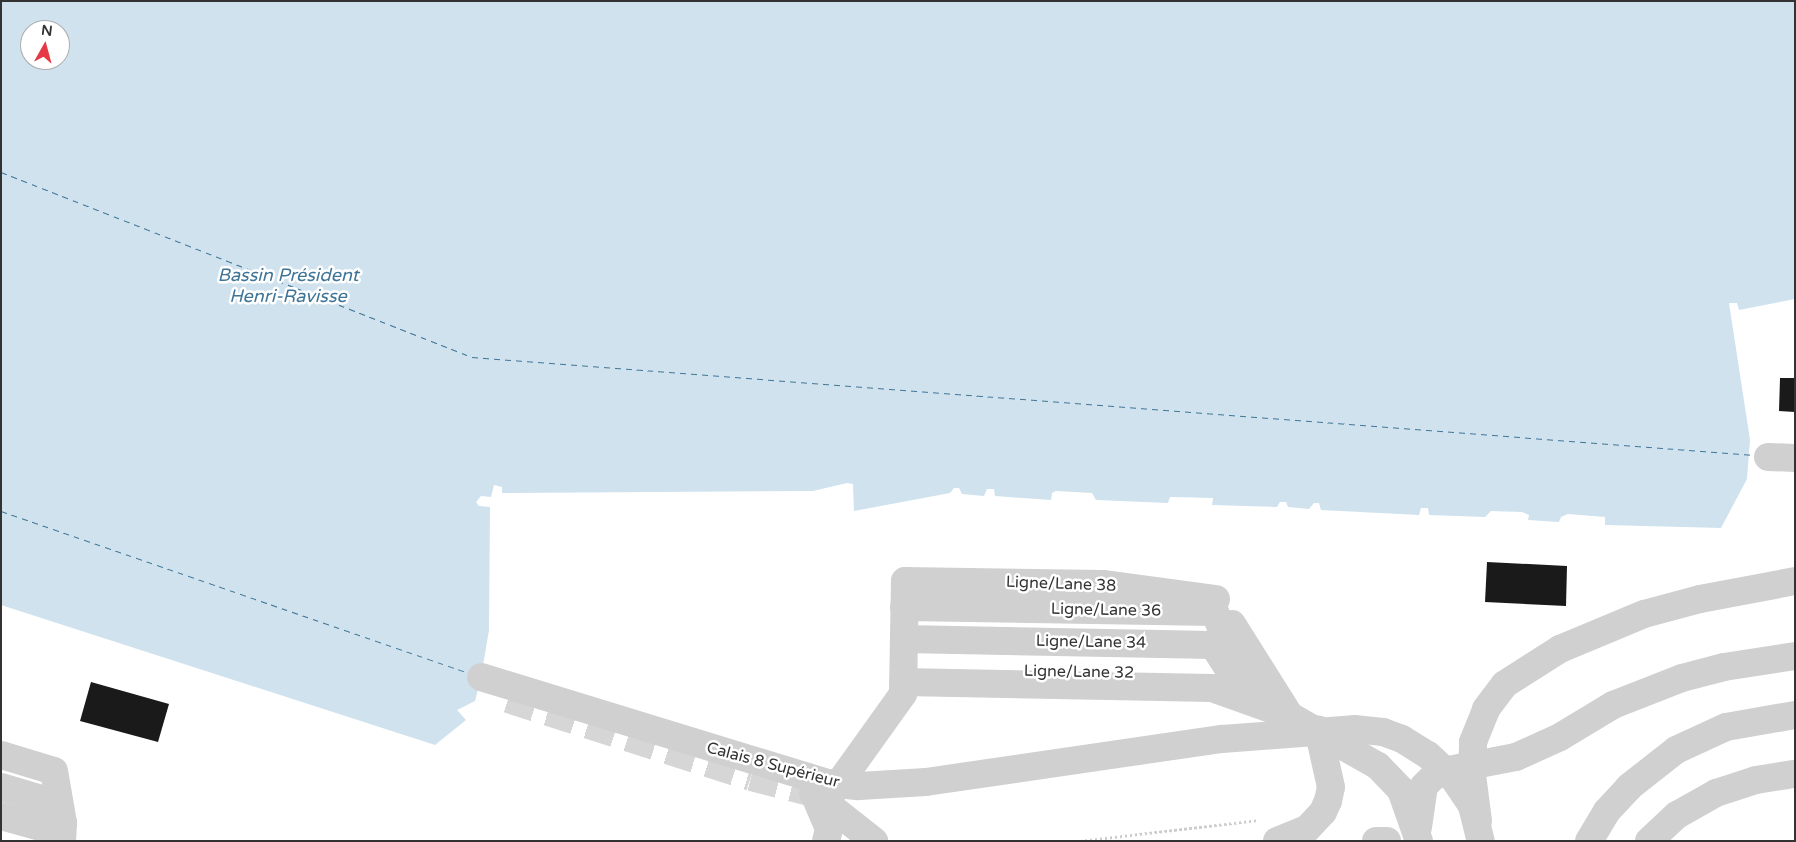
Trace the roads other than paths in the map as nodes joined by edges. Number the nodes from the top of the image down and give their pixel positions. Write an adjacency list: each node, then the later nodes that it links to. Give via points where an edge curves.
1 (1768, 456): 2 (lane)
2 (1795, 458)
3 (1795, 581): 12 (lane, via 1700,599 1644,614 1543,658 1494,695)
4 (904, 631): 7 (lane, via 1212,688); 7 (lane, via 1213,660); 7 (lane, Ligne/Lane 36, via 1216,612); 9 (lane, Ligne/Lane 38, via 1103,584 1216,599); 16 (lane, via 903,694 836,789)
5 (1795, 656): 12 (lane, via 1724,667 1682,678 1613,705 1531,751 1504,761)
6 (481, 677): 10 (lane, Calais 8 Supérieur, bridge, via 828,784 859,786 926,782 1222,739)
7 (1247, 699): 9 (lane)
8 (1795, 715): 27 (lane, via 1726,727 1676,750 1629,787 1607,811)
9 (1290, 716): 10 (lane)
10 (1318, 729): 12 (lane, via 1382,732); 20 (lane, via 1331,787 1323,812 1307,829); 25 (lane, via 1389,776 1408,803)
11 (1, 755): 22 (lane, via 54,771)
12 (1458, 768): 21 (lane); 25 (lane, via 1432,775 1424,786 1418,813)
13 (1, 769): 22 (lane, via 54,784)
14 (1795, 774): 23 (lane, via 1756,780 1722,791)
15 (1, 787): 22 (lane, via 48,801)
16 (813, 793): 24 (lane); 26 (lane)
17 (1, 804): 22 (lane)
18 (1, 816): 22 (lane)
19 (1, 828): 22 (lane)
20 (1271, 830)
21 (1479, 831)
22 (58, 834)
23 (1655, 834)
24 (828, 835)
25 (1419, 838)
26 (874, 841)
27 (1589, 841)

